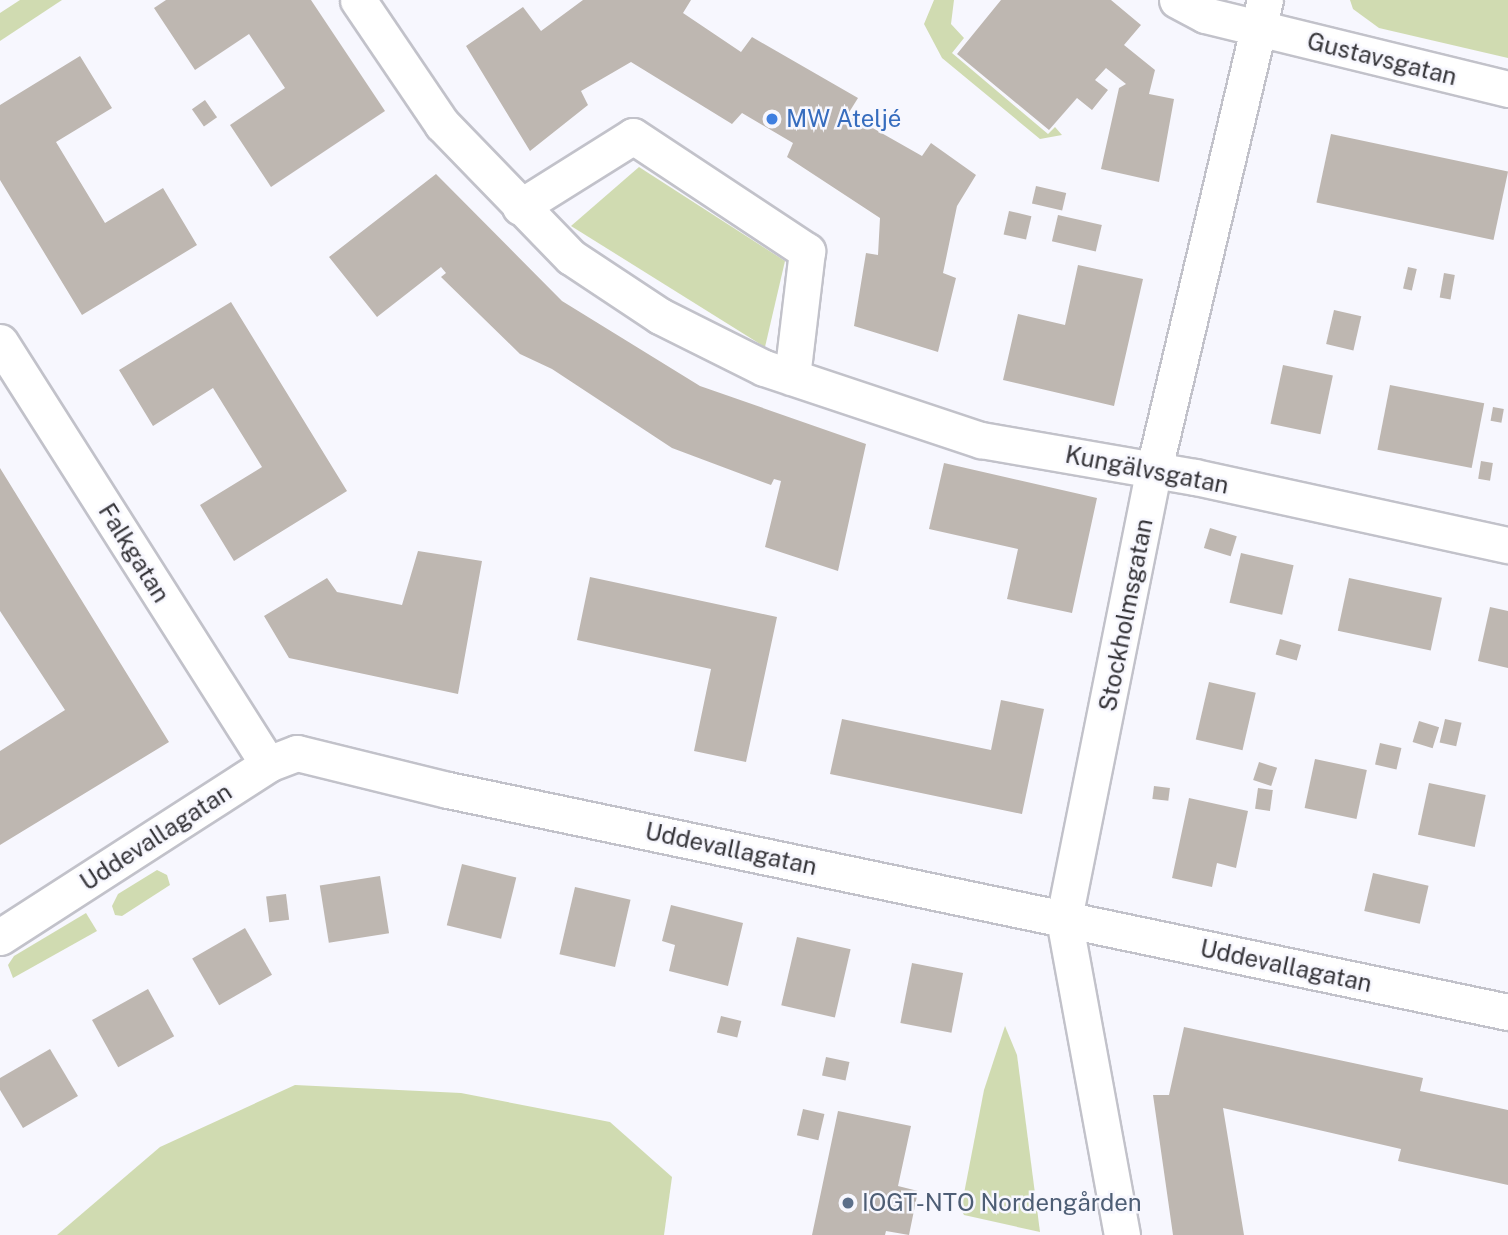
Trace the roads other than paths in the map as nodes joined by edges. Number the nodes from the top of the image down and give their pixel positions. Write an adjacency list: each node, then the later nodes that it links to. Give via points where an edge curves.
1 (358, 0): 5 (street, Kungälvsgatan, via 442,124)
2 (1177, 0): 3 (street, Gustavsgatan, via 1205,15)
3 (1261, 13): 4 (street, Gustavsgatan); 8 (street, Stockholmsgatan)
4 (1508, 89)
5 (520, 206): 7 (street, Kungälvsgatan, via 571,257 660,316); 7 (street, via 633,136 807,251)
6 (0, 342): 10 (street, Falkgatan)
7 (792, 377): 8 (street, Kungälvsgatan, via 981,440)
8 (1154, 469): 9 (street, Kungälvsgatan); 11 (street, Stockholmsgatan)
9 (1508, 545)
10 (268, 764): 11 (street, Uddevallagatan, via 297,753 448,790); 12 (street, Uddevallagatan)
11 (1064, 918): 13 (street, Uddevallagatan); 14 (street, Stockholmsgatan)
12 (0, 937)
13 (1508, 1012)
14 (1122, 1235)

